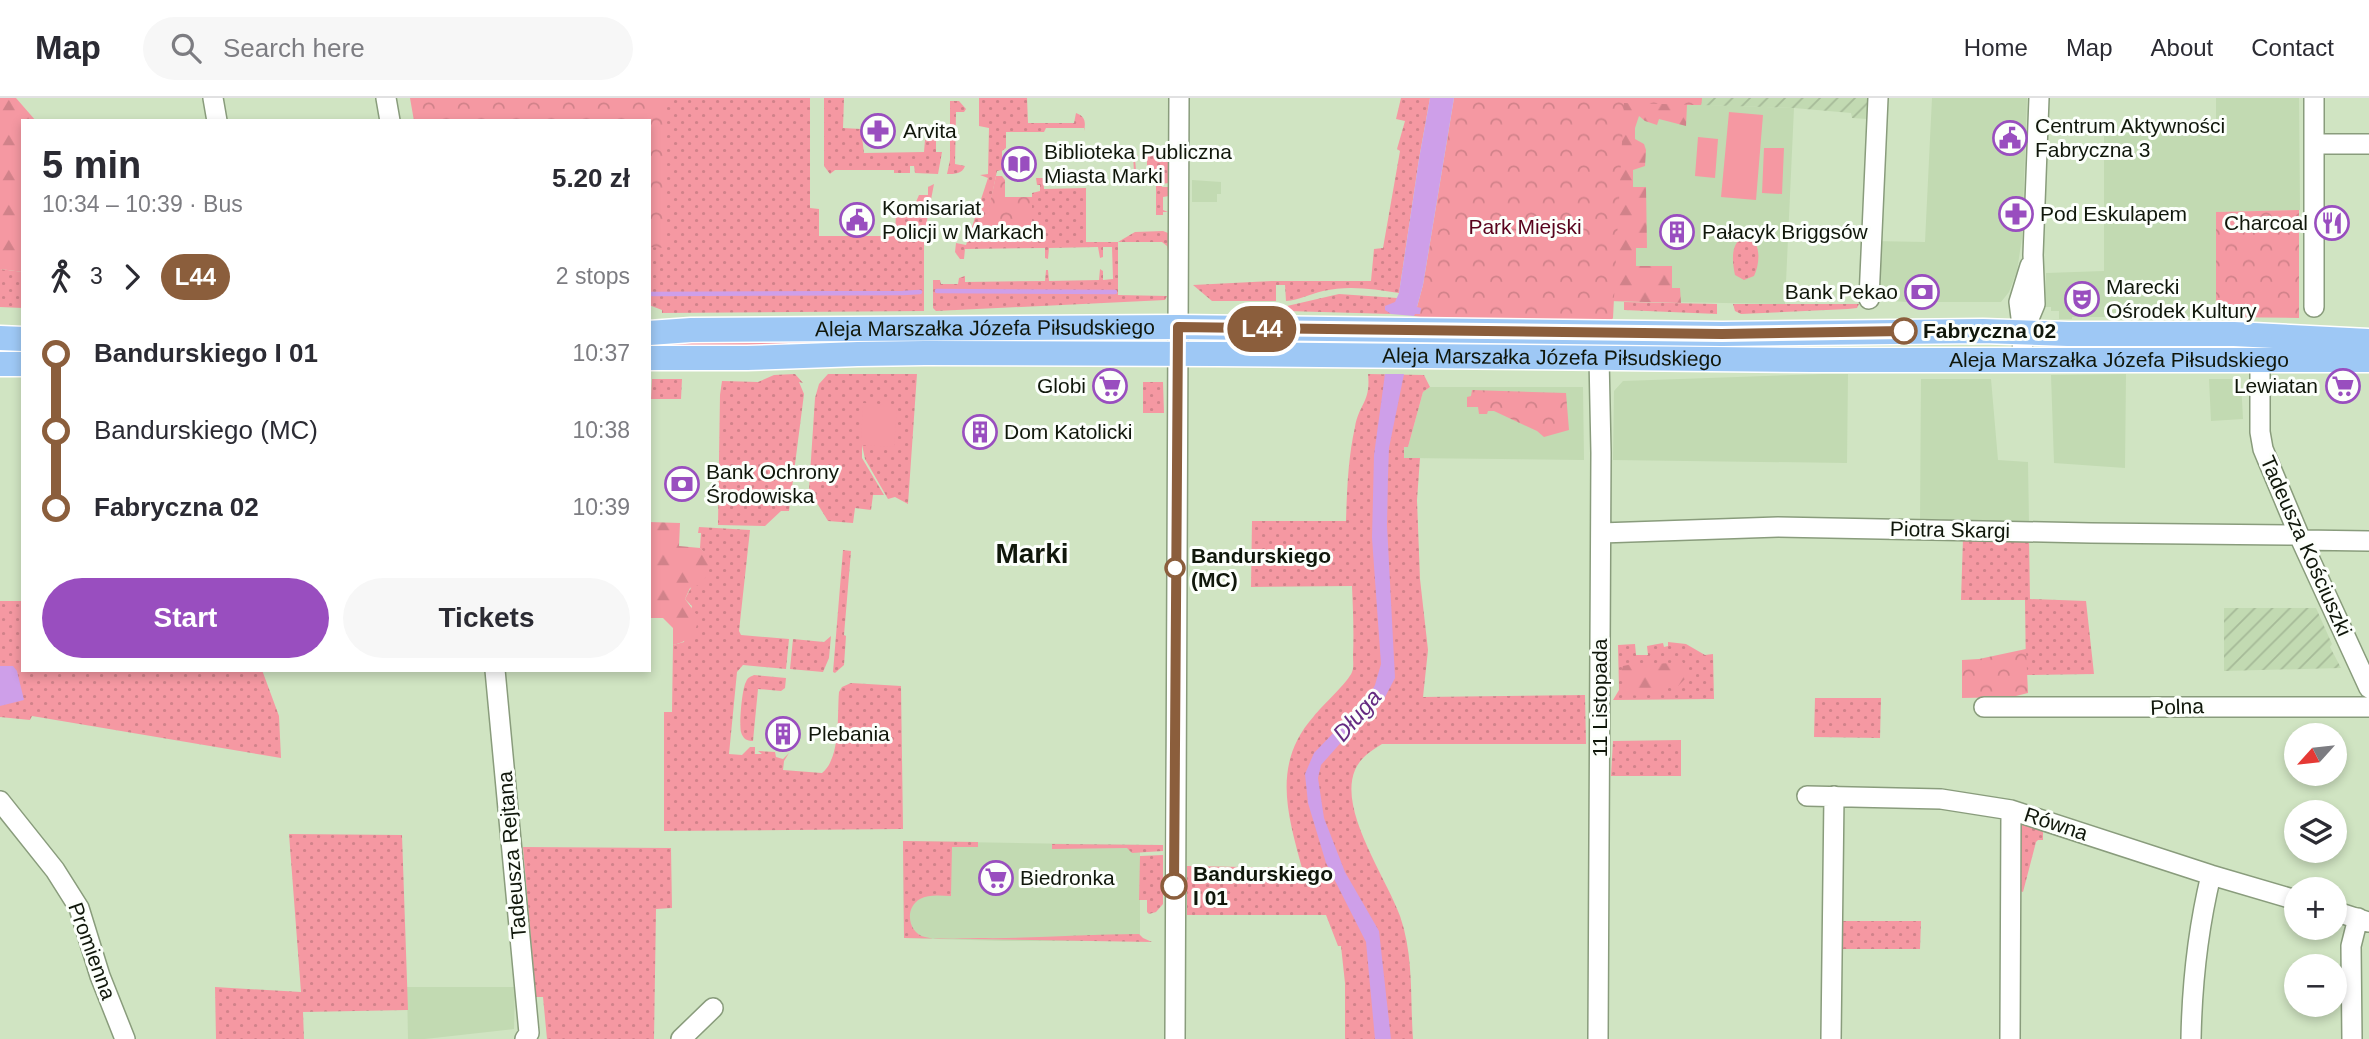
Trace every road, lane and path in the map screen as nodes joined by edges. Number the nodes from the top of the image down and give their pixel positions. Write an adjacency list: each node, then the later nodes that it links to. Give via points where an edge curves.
1 (213, 98): 7 (street)
2 (386, 98): 8 (street)
3 (1179, 98): 13 (street)
4 (1878, 98): 11 (street)
5 (2039, 98): 14 (street, via 2035,304)
6 (2314, 98): 9 (street)
7 (217, 119)
8 (390, 119)
9 (2314, 144): 10 (street); 12 (street)
10 (2369, 144)
11 (1869, 299)
12 (2314, 307)
13 (1178, 327): 14 (main road, Aleja Marszałka Józefa Piłsudskiego, via 1722,334); 15 (main road, Aleja Marszałka Józefa Piłsudskiego); 19 (street)
14 (2023, 332): 18 (main road, Aleja Marszałka Józefa Piłsudskiego); 22 (street)
15 (651, 334)
16 (0, 338): 17 (main road)
17 (21, 339)
18 (2369, 341)
19 (1177, 354): 20 (main road, Aleja Marszałka Józefa Piłsudskiego); 21 (main road, Aleja Marszałka Józefa Piłsudskiego); 45 (street)
20 (1599, 357): 22 (main road, Aleja Marszałka Józefa Piłsudskiego); 27 (street, 11 Listopada)
21 (651, 359)
22 (2022, 359): 23 (main road, Aleja Marszałka Józefa Piłsudskiego)
23 (2260, 359): 24 (main road, Aleja Marszałka Józefa Piłsudskiego); 28 (street, Tadeusza Kościuszki, via 2263,449)
24 (2369, 360)
25 (0, 364): 26 (main road)
26 (21, 364)
27 (1601, 533): 28 (street, Piotra Skargi, via 1801,527); 46 (street, 11 Listopada)
28 (2300, 537): 29 (street, Piotra Skargi); 31 (street, Tadeusza Kościuszki)
29 (2369, 541)
30 (495, 672): 43 (street, Tadeusza Rejtana, via 529,1033)
31 (2369, 688)
32 (1984, 707): 33 (street, Polna)
33 (2369, 707)
34 (1807, 796): 35 (street, Równa)
35 (1833, 796): 37 (street, Równa, via 1941,799); 47 (street)
36 (0, 802): 42 (street, Promienna, via 79,908)
37 (2011, 810): 38 (street, Równa); 48 (street)
38 (2211, 875): 39 (street, Równa); 49 (street, via 2192,985)
39 (2284, 896)
40 (2363, 920): 50 (street, via 2351,946)
41 (713, 1007): 44 (street)
42 (125, 1039)
43 (525, 1039)
44 (681, 1039)
45 (1175, 1039)
46 (1598, 1039)
47 (1831, 1039)
48 (2010, 1039)
49 (2192, 1039)
50 (2352, 1039)

